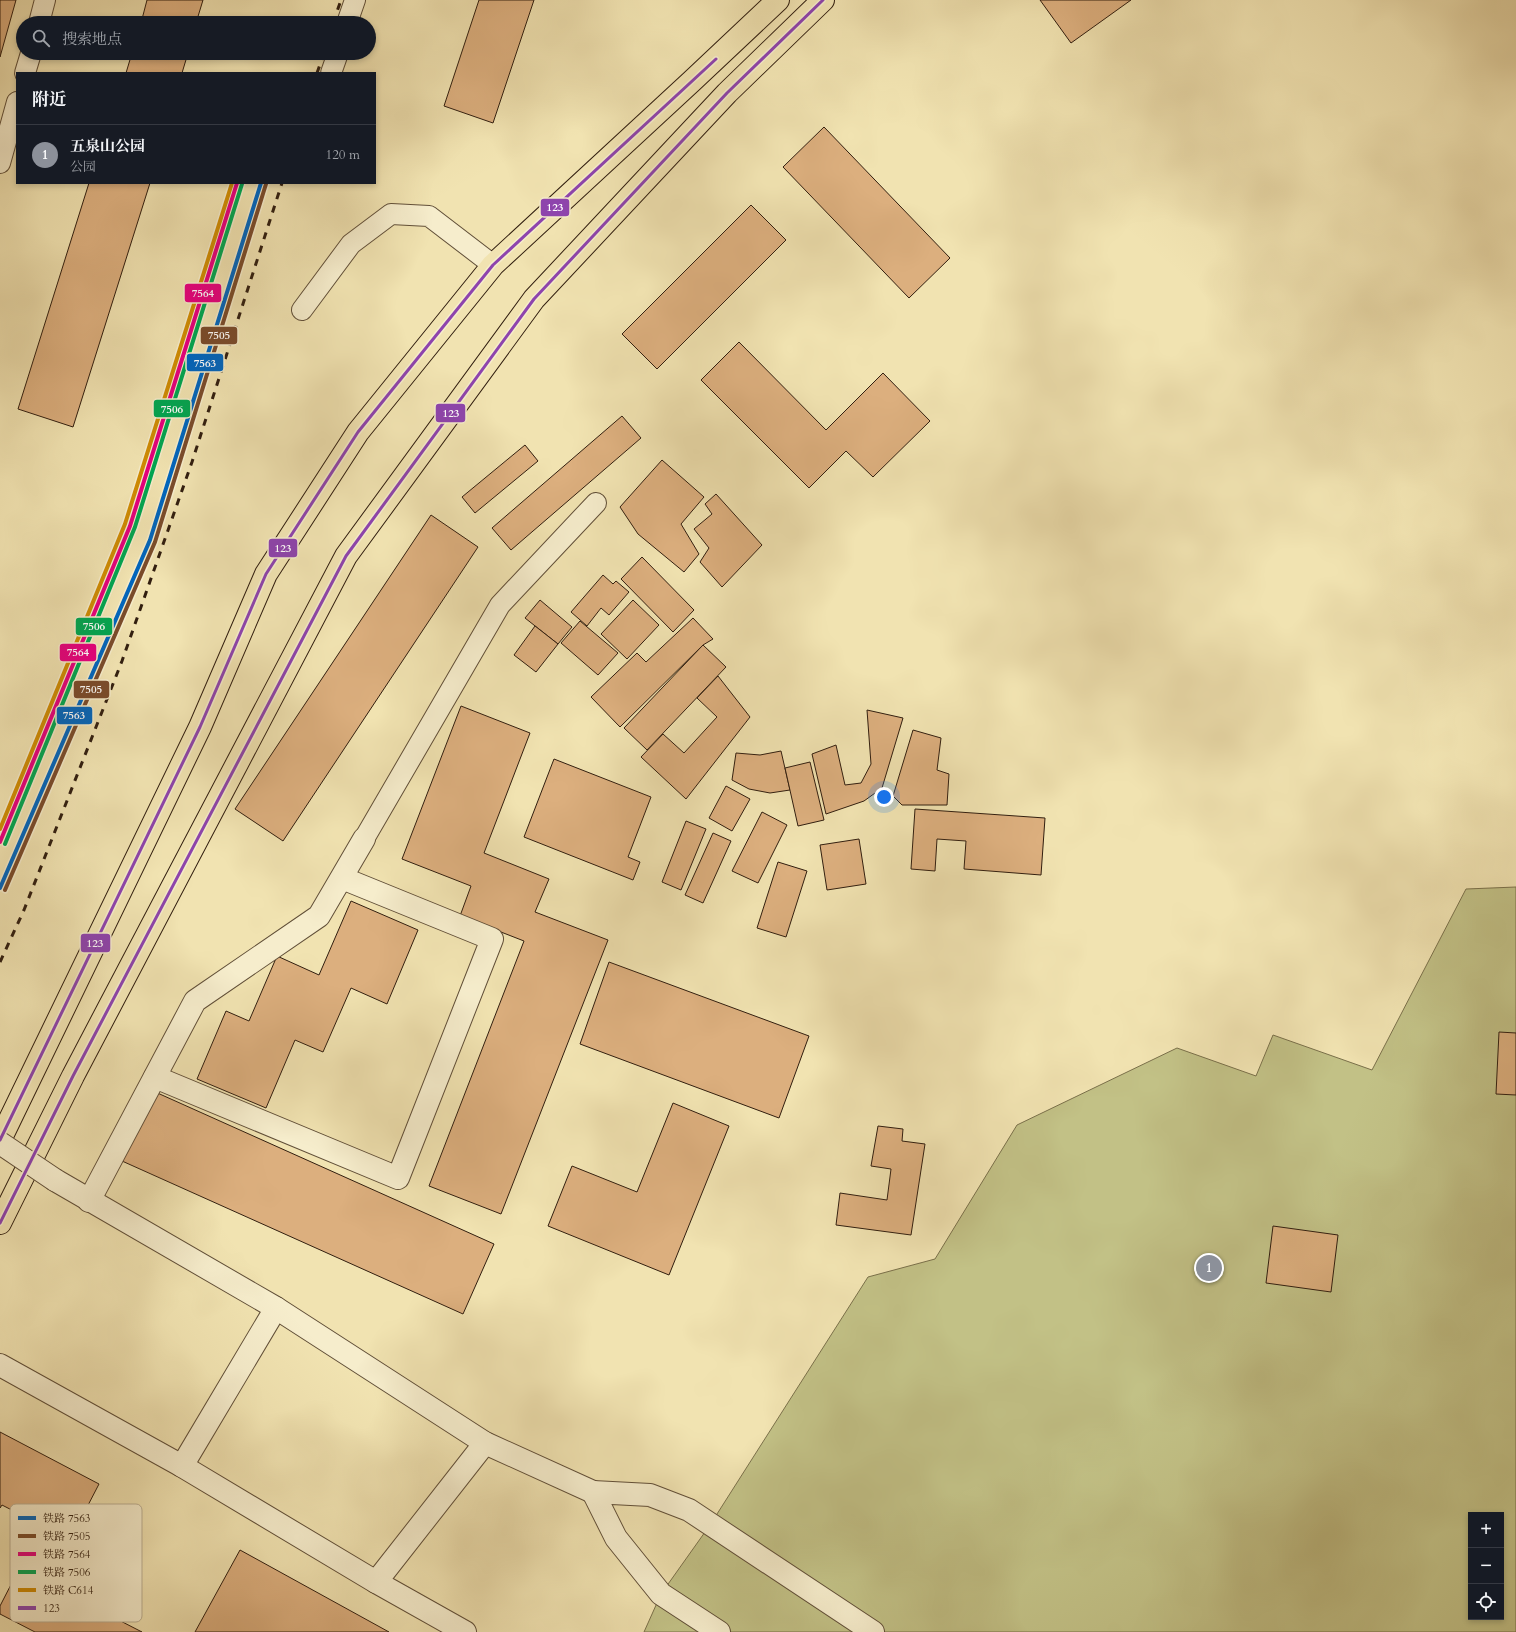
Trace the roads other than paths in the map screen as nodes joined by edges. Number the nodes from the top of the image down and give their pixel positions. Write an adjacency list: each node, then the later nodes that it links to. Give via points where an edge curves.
1 (45, 0): 5 (lane)
2 (355, 0): 6 (lane)
3 (778, 0): 13 (highway)
4 (823, 0): 21 (highway, via 727,93 534,299 346,556 73,1076)
5 (41, 16)
6 (349, 16)
7 (29, 60): 9 (lane)
8 (336, 60): 10 (lane)
9 (25, 72)
10 (331, 72)
11 (16, 106): 12 (lane)
12 (0, 163)
13 (493, 265): 14 (lane, via 429,216 391,214 351,244); 19 (highway, via 358,432 266,574 200,727)
14 (302, 310)
15 (596, 503): 16 (lane, via 500,605)
16 (364, 839): 17 (street)
17 (342, 878): 18 (street, via 319,916 195,1001); 18 (street, via 492,939 398,1178)
18 (155, 1077): 20 (street)
19 (0, 1142): 20 (street, bridge)
20 (89, 1201): 22 (street)
21 (0, 1223)
22 (276, 1308): 24 (street); 25 (street)
23 (0, 1365): 25 (street)
24 (485, 1443): 26 (street); 27 (street)
25 (182, 1466): 27 (street)
26 (593, 1492): 28 (street, via 616,1538 661,1594); 30 (street, via 650,1495 689,1510)
27 (376, 1582): 29 (street)
28 (706, 1629)
29 (465, 1632)
30 (873, 1632)

